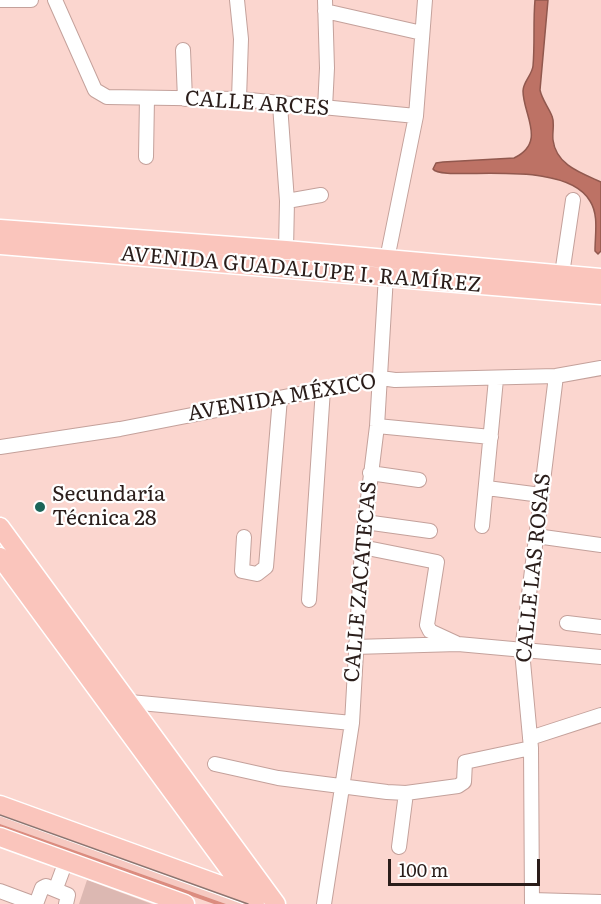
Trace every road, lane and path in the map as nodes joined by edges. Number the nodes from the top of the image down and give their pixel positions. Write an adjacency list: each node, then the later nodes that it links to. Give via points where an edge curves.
1 (1, 0): 2 (street)
2 (31, 0)
3 (56, 0): 9 (street, CALLE ARCES, via 98,94)
4 (237, 0): 11 (street, via 241,39)
5 (425, 0): 7 (street, CALLE ZACATECAS)
6 (325, 5): 7 (street); 13 (street)
7 (422, 33): 14 (street, CALLE ZACATECAS)
8 (183, 50): 10 (street)
9 (147, 98): 10 (street, CALLE ARCES); 15 (street)
10 (184, 99): 11 (street, CALLE ARCES)
11 (239, 99): 12 (street, CALLE ARCES)
12 (280, 105): 13 (street, CALLE ARCES); 18 (street)
13 (325, 108): 14 (street, CALLE ARCES)
14 (416, 116): 22 (street, CALLE ZACATECAS)
15 (146, 157)
16 (321, 195): 18 (street)
17 (573, 200): 23 (street)
18 (286, 201): 21 (street)
19 (0, 229): 21 (main road, AVENIDA GUADALUPE I. RAMÍREZ)
20 (0, 245): 22 (main road, AVENIDA GUADALUPE I. RAMÍREZ)
21 (286, 250): 22 (main road, AVENIDA GUADALUPE I. RAMÍREZ)
22 (386, 268): 23 (main road, AVENIDA GUADALUPE I. RAMÍREZ); 25 (main road, AVENIDA GUADALUPE I. RAMÍREZ); 28 (street, CALLE ZACATECAS)
23 (562, 274): 24 (main road, AVENIDA GUADALUPE I. RAMÍREZ)
24 (601, 278)
25 (601, 295)
26 (601, 368): 27 (street, AVENIDA MÉXICO)
27 (556, 376): 29 (street, AVENIDA MÉXICO); 38 (street, CALLE LAS ROSAS)
28 (381, 378): 29 (street, AVENIDA MÉXICO); 30 (street, AVENIDA MÉXICO); 32 (street, CALLE ZACATECAS)
29 (496, 379): 33 (street)
30 (323, 389): 31 (street, AVENIDA MÉXICO); 48 (street)
31 (280, 398): 34 (street, AVENIDA MÉXICO); 44 (street, via 266,567 257,574 242,571)
32 (377, 426): 33 (street); 35 (street, CALLE ZACATECAS)
33 (491, 437): 37 (street)
34 (0, 447)
35 (370, 473): 36 (street); 39 (street, CALLE ZACATECAS)
36 (419, 480)
37 (487, 488): 38 (street); 40 (street)
38 (541, 495): 43 (street, CALLE LAS ROSAS)
39 (365, 522): 42 (street); 46 (street, CALLE ZACATECAS)
40 (482, 526)
41 (0, 527): 55 (main road)
42 (430, 531)
43 (536, 536): 45 (street); 53 (street, CALLE LAS ROSAS)
44 (244, 537)
45 (601, 545)
46 (362, 547): 51 (street, via 436,562 427,625 430,631); 52 (street, CALLE ZACATECAS)
47 (0, 557): 68 (main road)
48 (309, 600)
49 (567, 623): 50 (street)
50 (601, 627)
51 (458, 644): 52 (street); 53 (street)
52 (354, 647): 57 (street, CALLE ZACATECAS)
53 (522, 651): 54 (street); 58 (street, CALLE LAS ROSAS)
54 (601, 657)
55 (130, 702): 57 (street); 75 (main road)
56 (601, 715): 58 (street)
57 (352, 723): 60 (street, CALLE ZACATECAS)
58 (531, 743): 61 (street, via 465,762 464,782 458,786); 69 (street, CALLE LAS ROSAS)
59 (215, 765): 60 (street)
60 (343, 788): 61 (street); 76 (street, CALLE ZACATECAS)
61 (406, 793): 64 (street)
62 (0, 805): 68 (main road)
63 (0, 837): 65 (main road)
64 (399, 847)
65 (66, 861): 66 (street); 71 (main road)
66 (56, 888): 72 (street, via 42,888); 73 (street, via 68,895)
67 (0, 891): 72 (street)
68 (252, 900): 74 (main road)
69 (532, 902): 70 (street)
70 (601, 902)
71 (176, 903)
72 (35, 904)
73 (66, 904)
74 (269, 904)
75 (276, 904)
76 (324, 904)

